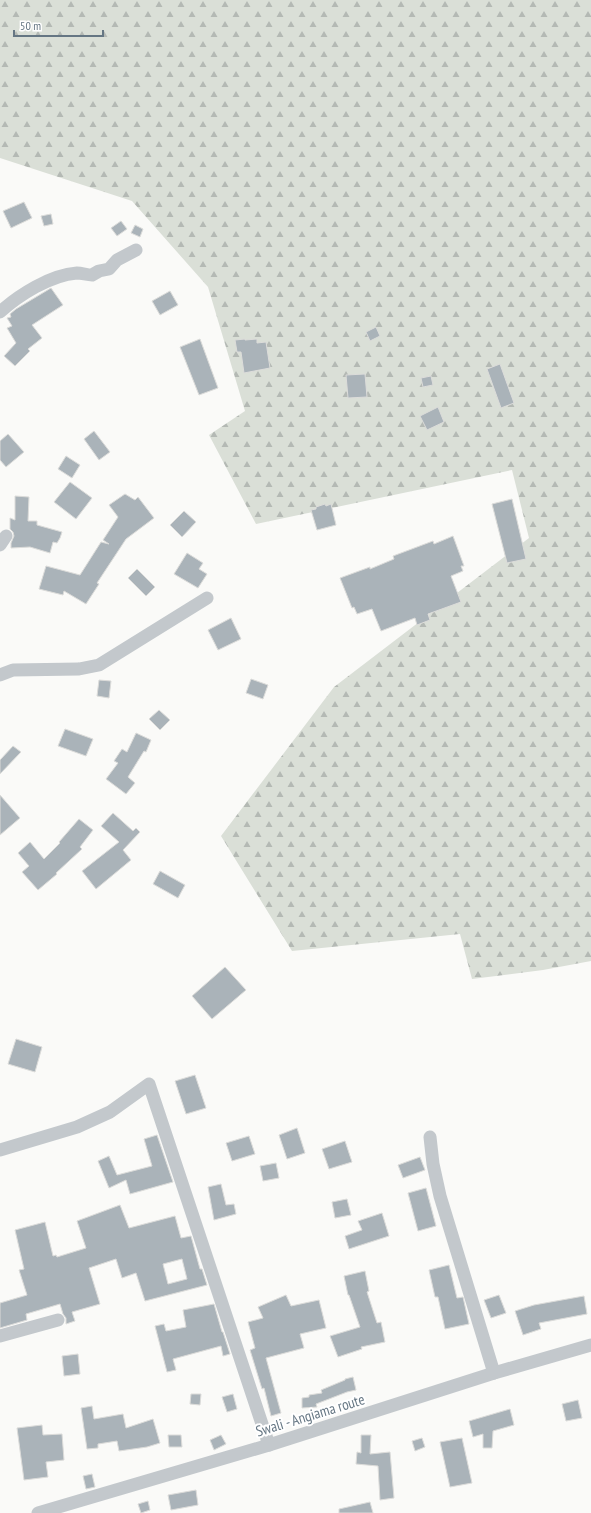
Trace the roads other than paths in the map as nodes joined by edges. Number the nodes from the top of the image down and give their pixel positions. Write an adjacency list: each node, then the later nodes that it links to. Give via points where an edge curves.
1 (136, 250): 2 (street, via 117,260 109,269 92,275 77,273 53,278 15,300)
2 (0, 312)
3 (207, 598): 4 (street, via 99,665 78,669 13,670)
4 (0, 675)
5 (430, 1137): 10 (street, via 432,1164 440,1196)
6 (0, 1150): 11 (street, via 77,1127 110,1112 149,1084)
7 (58, 1320): 8 (street)
8 (0, 1336)
9 (591, 1345): 10 (street, Swali - Angiama route)
10 (494, 1373): 11 (street, Swali - Angiama route)
11 (270, 1445): 12 (street, Swali - Angiama route)
12 (38, 1513)

